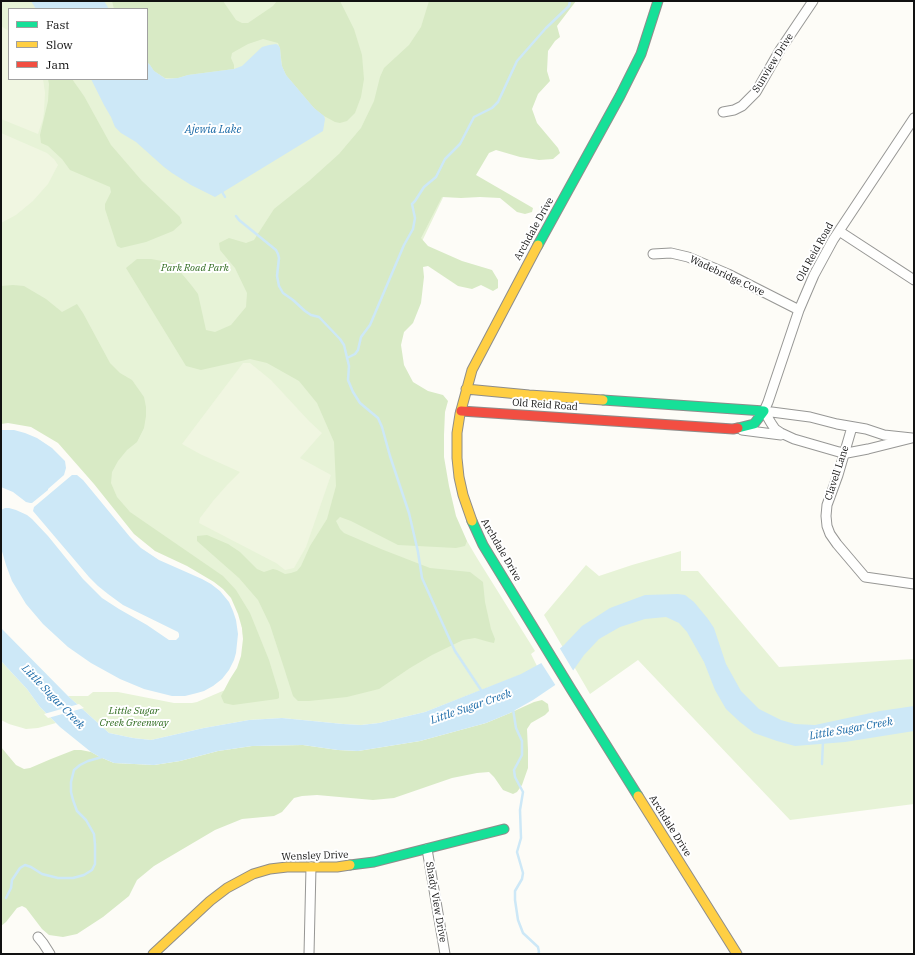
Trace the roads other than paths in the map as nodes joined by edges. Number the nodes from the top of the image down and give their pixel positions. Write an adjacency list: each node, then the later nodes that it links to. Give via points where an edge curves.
1 (658, 1): 9 (street, Archdale Drive, via 644,47 633,72 525,268 472,370)
2 (813, 1): 3 (street, Sunview Drive, via 756,92 742,106)
3 (723, 112)
4 (914, 118): 5 (street, Old Reid Road)
5 (839, 231): 7 (street); 8 (street, Old Reid Road, via 814,274)
6 (653, 254): 8 (street, Wadebridge Cove, via 671,253 688,257)
7 (914, 280)
8 (799, 310): 11 (street, Old Reid Road)
9 (466, 389): 10 (street, Archdale Drive); 11 (street, Old Reid Road)
10 (461, 411): 13 (street, Old Reid Road); 22 (street, Archdale Drive, via 457,433 460,486 475,530)
11 (764, 411): 12 (street); 13 (street, Old Reid Road, via 754,424); 14 (street, via 775,429)
12 (852, 426): 15 (street, via 884,435); 16 (street, Clavell Lane)
13 (733, 429): 14 (street)
14 (787, 436): 16 (street)
15 (913, 438): 16 (street)
16 (844, 452): 17 (street, Clavell Lane, via 827,505 827,526 830,534 865,577)
17 (914, 584)
18 (504, 829): 19 (street, Wensley Drive)
19 (426, 849): 20 (street, Wensley Drive, via 349,866); 26 (street, Shady View Drive)
20 (311, 867): 24 (street, Wensley Drive, via 270,869 237,882 210,901); 25 (street)
21 (38, 937): 23 (street)
22 (736, 953)
23 (50, 954)
24 (153, 954)
25 (309, 954)
26 (445, 954)

